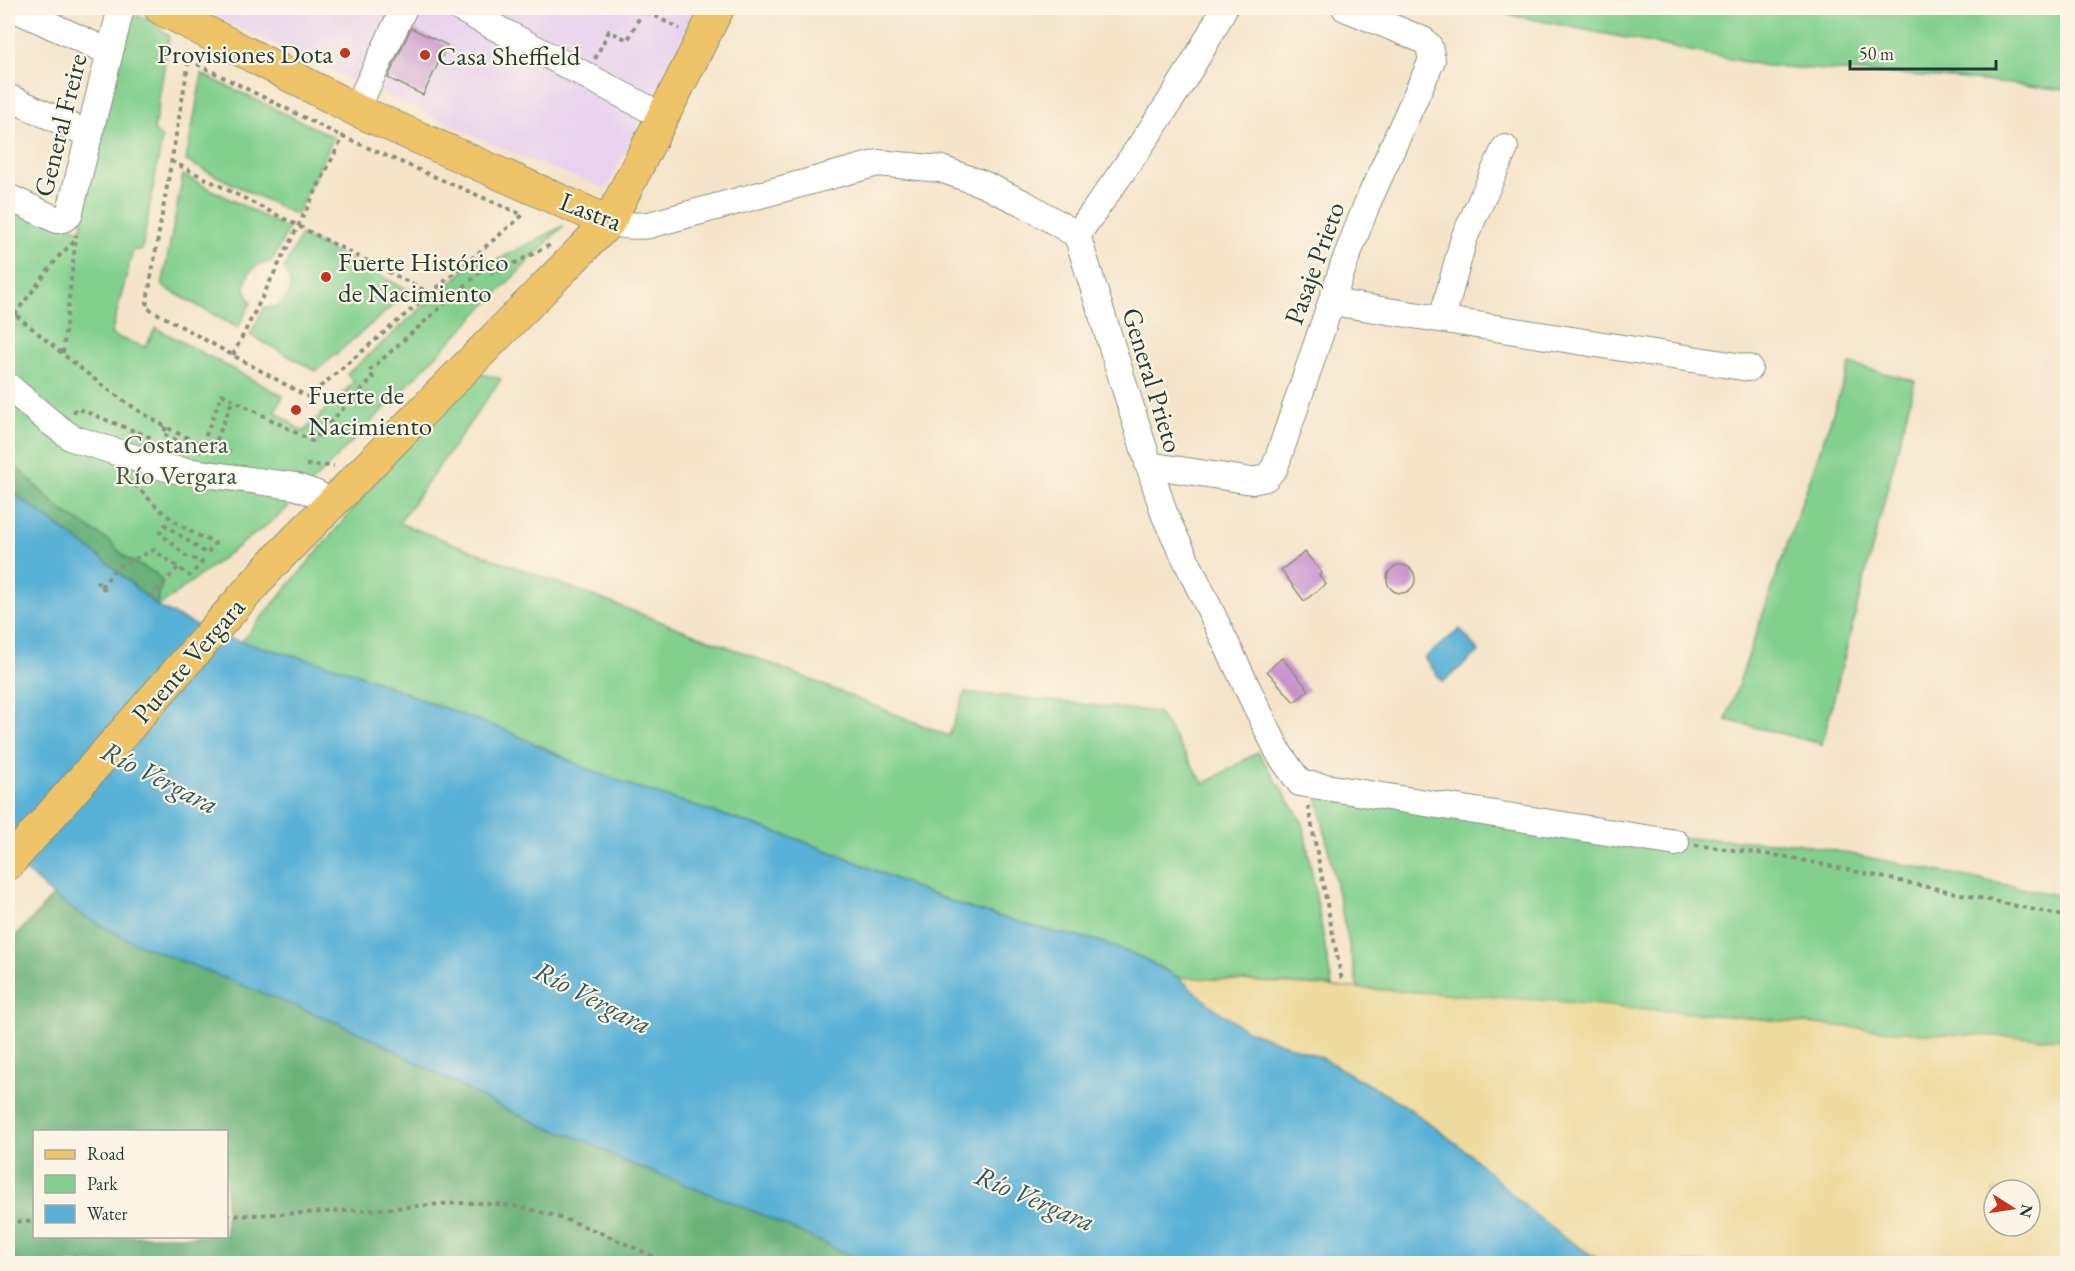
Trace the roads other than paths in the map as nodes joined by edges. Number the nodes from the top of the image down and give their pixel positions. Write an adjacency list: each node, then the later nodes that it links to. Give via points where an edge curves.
1 (13, 8): 9 (street)
2 (121, 8): 9 (street, General Freire)
3 (160, 8): 12 (main road, Lastra)
4 (404, 8): 12 (street)
5 (459, 8): 11 (street)
6 (718, 8): 11 (main road, Puente Vergara)
7 (1224, 8): 17 (street, via 1169,105)
8 (1345, 8): 18 (street, Pasaje Prieto, via 1423,40 1429,46 1432,60 1366,204)
9 (109, 52): 13 (street, General Freire)
10 (8, 97): 13 (street)
11 (662, 116): 16 (main road, Puente Vergara)
12 (350, 123): 16 (main road, Lastra)
13 (90, 135): 15 (street, General Freire, via 69,215 69,230 57,219)
14 (1505, 148): 19 (street, via 1464,238)
15 (8, 197)
16 (609, 222): 17 (street, Lastra, via 649,225 878,163 941,169 983,184); 23 (main road, Puente Vergara)
17 (1077, 235): 22 (street, General Prieto)
18 (1331, 302): 19 (street); 22 (street, Pasaje Prieto, via 1269,475 1252,481)
19 (1442, 319): 20 (street)
20 (1749, 368)
21 (8, 386): 23 (street, via 72,438 170,469 294,486 317,494)
22 (1148, 465): 24 (street, General Prieto, via 1165,516 1216,623 1280,755 1300,783)
23 (330, 505): 25 (main road, Puente Vergara, via 272,564)
24 (1676, 843)
25 (8, 864)

